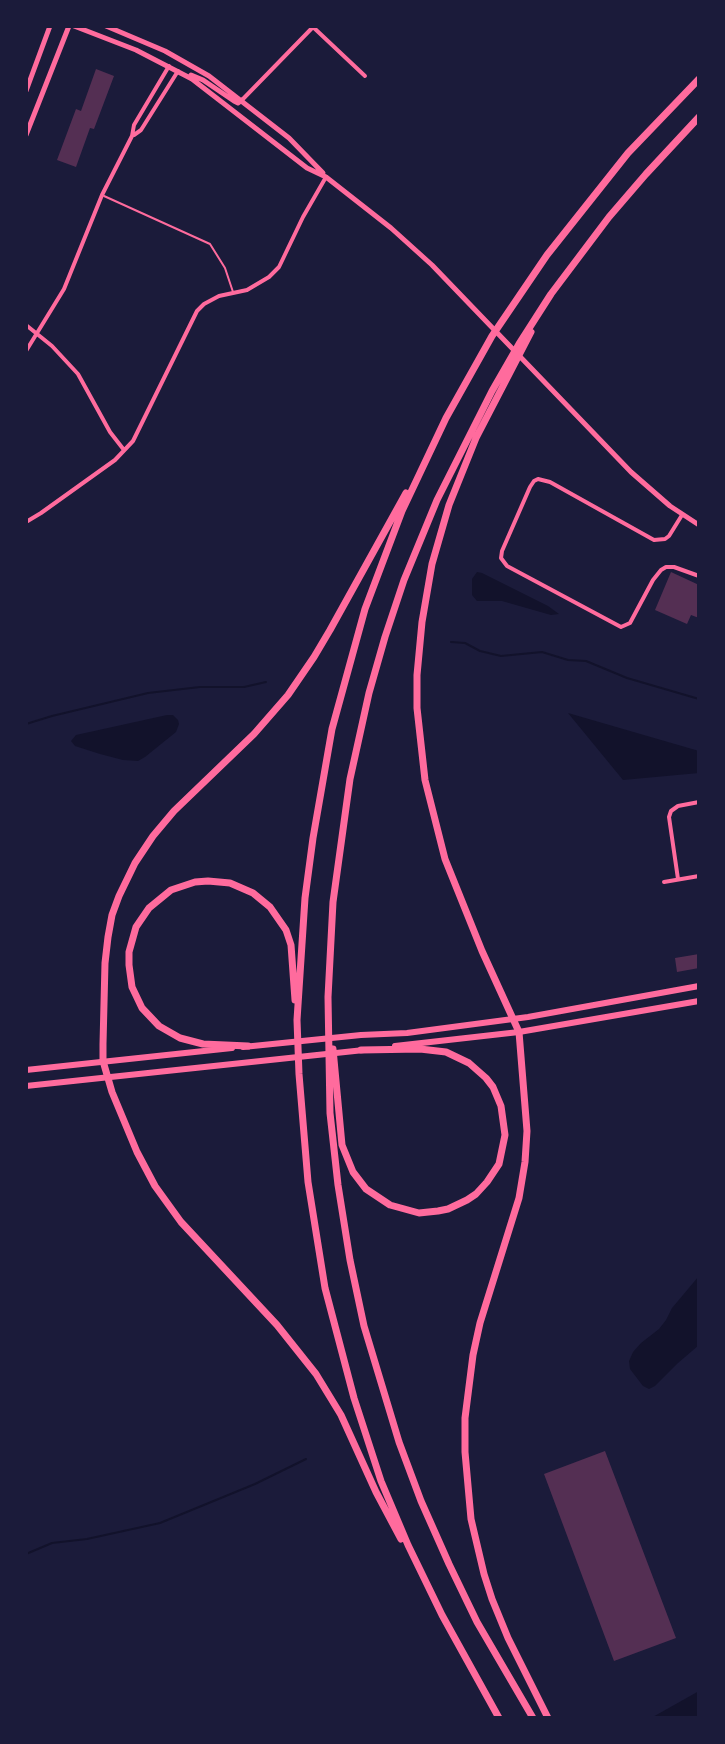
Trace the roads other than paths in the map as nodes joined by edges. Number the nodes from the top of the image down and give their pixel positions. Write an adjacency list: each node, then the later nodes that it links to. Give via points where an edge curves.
1 (50, 26): 9 (street)
2 (71, 26): 5 (street); 12 (street)
3 (106, 26): 10 (street, via 177,57)
4 (314, 27): 7 (street); 10 (street)
5 (169, 66): 6 (street); 13 (street)
6 (178, 71): 10 (street, via 238,103); 13 (street); 14 (street)
7 (365, 76)
8 (699, 79): 22 (highway, via 628,153 547,255 492,336)
9 (26, 91)
10 (242, 100): 14 (street)
11 (699, 117): 17 (highway, via 609,217)
12 (26, 135)
13 (132, 136): 15 (street)
14 (326, 177): 16 (street, via 279,267 258,284); 23 (street, via 412,245 631,472)
15 (102, 195): 16 (lane, via 210,244); 19 (street, via 64,289)
16 (234, 293): 21 (street, via 197,311)
17 (551, 294): 32 (highway, via 455,461 385,637 347,794); 34 (highway, via 476,438 449,505 427,587 417,675 419,737 437,833)
18 (26, 325): 19 (street)
19 (38, 334): 20 (street); 21 (street, via 78,374)
20 (26, 351)
21 (124, 450): 24 (street)
22 (430, 450): 35 (highway, via 365,609 332,729 305,898); 39 (highway, via 302,676 254,734 163,823 131,871 108,937)
23 (682, 515): 25 (street); 26 (street, via 669,536 654,540 538,479 501,558 621,627 630,623 661,570 674,567)
24 (26, 522)
25 (699, 525)
26 (699, 576)
27 (699, 802): 29 (street, via 678,806 669,817)
28 (699, 876): 29 (street)
29 (678, 879): 30 (street)
30 (664, 882)
31 (699, 986): 34 (main road)
32 (328, 997): 38 (highway, via 342,1145 359,1181 390,1205 419,1213 448,1209 476,1194 499,1164 505,1135 501,1106 486,1078 446,1052); 45 (highway, via 330,1113 338,1185 381,1387 449,1564)
33 (699, 1001): 36 (main road)
34 (513, 1019): 36 (highway); 37 (main road)
35 (297, 1020): 37 (highway, via 291,945 270,907 230,883 195,882 171,890 136,927 129,965 136,998 168,1033 203,1044); 43 (highway, via 308,1182 340,1350 381,1481)
36 (519, 1032): 38 (main road); 46 (highway, via 525,1162 473,1355 466,1463 471,1519 488,1586)
37 (248, 1046): 39 (main road)
38 (361, 1050): 41 (main road)
39 (103, 1061): 40 (main road); 41 (highway)
40 (26, 1070)
41 (107, 1077): 42 (main road); 43 (highway, via 137,1152 167,1204 284,1332 327,1391)
42 (26, 1086)
43 (442, 1615): 44 (highway)
44 (499, 1718)
45 (533, 1718)
46 (548, 1718)

